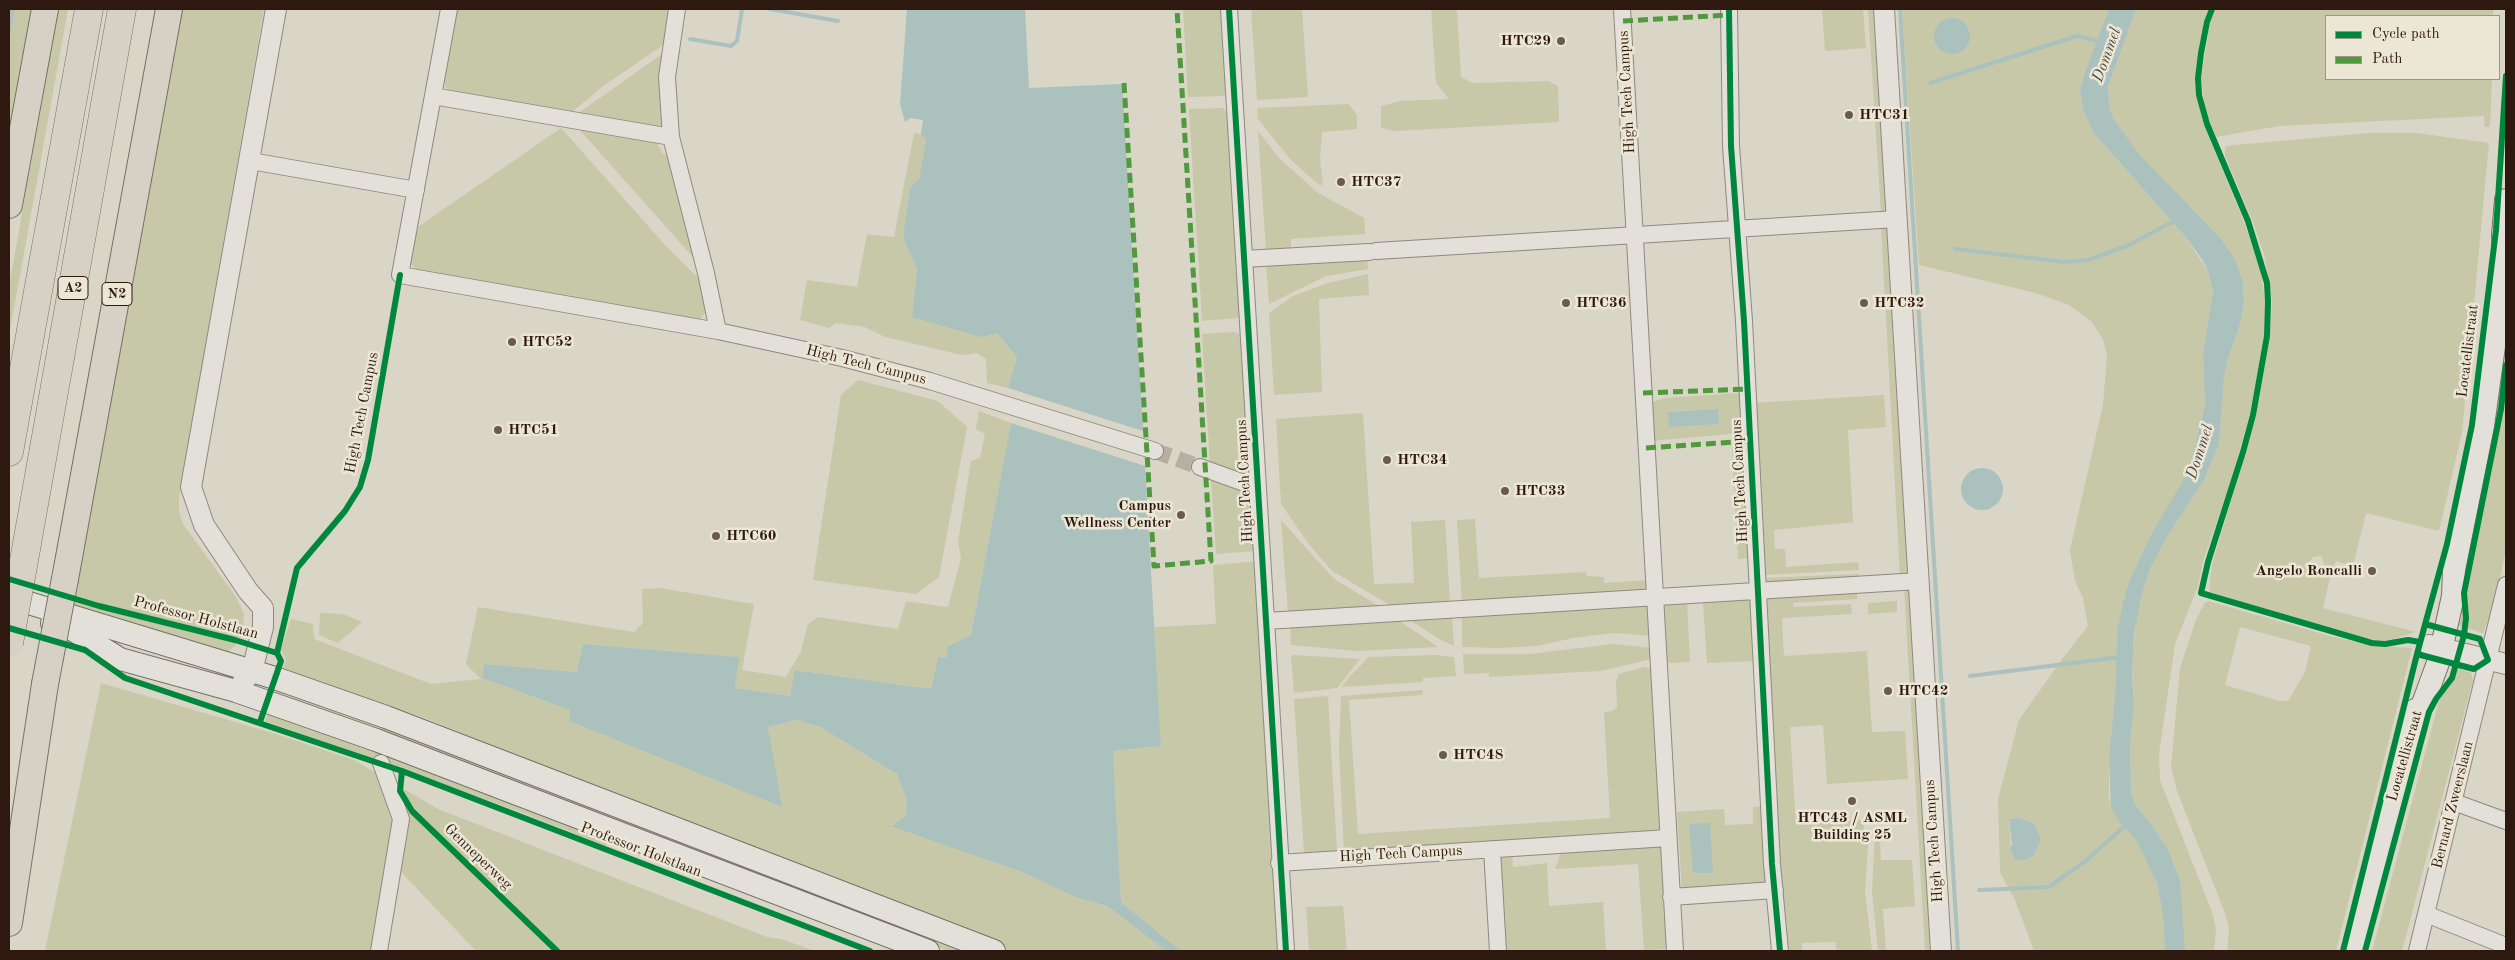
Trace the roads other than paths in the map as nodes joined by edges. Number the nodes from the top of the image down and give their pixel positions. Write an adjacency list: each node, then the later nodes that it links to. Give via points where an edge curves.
1 (45, 9): 17 (highway)
2 (89, 9): 25 (highway, A2)
3 (122, 9): 35 (highway, A2, bridge)
4 (169, 9): 49 (highway, N2, bridge, via 45,684)
5 (276, 9): 14 (street)
6 (449, 9): 12 (street, High Tech Campus)
7 (677, 9): 13 (street, via 667,77)
8 (1229, 9): 21 (street, High Tech Campus)
9 (1622, 9): 20 (street, High Tech Campus)
10 (1729, 9): 19 (street, High Tech Campus)
11 (1884, 9): 18 (street, High Tech Campus)
12 (434, 96): 13 (street); 15 (street, High Tech Campus)
13 (671, 137): 23 (street)
14 (251, 161): 15 (street); 38 (street, via 191,487 204,525 263,608 264,618)
15 (416, 190): 23 (street, High Tech Campus, via 400,275)
16 (2506, 200): 22 (main road, Locatellistraat)
17 (9, 205)
18 (1896, 219): 19 (street); 28 (street, High Tech Campus)
19 (1736, 229): 20 (street); 30 (street, High Tech Campus)
20 (1634, 235): 21 (street); 32 (street, High Tech Campus)
21 (1244, 259): 27 (street, High Tech Campus)
22 (2505, 262): 36 (main road, Locatellistraat, via 2483,426 2454,570 2453,596)
23 (718, 332): 24 (street, High Tech Campus, via 861,362)
24 (1155, 451)
25 (9, 452)
26 (1200, 467): 27 (street, High Tech Campus)
27 (1258, 488): 34 (street, High Tech Campus)
28 (1919, 581): 30 (street); 59 (street, High Tech Campus)
29 (2506, 585): 37 (street)
30 (1758, 591): 32 (street); 46 (street, High Tech Campus)
31 (9, 597): 38 (main road)
32 (1654, 598): 34 (street); 43 (street, High Tech Campus)
33 (9, 610): 39 (main road, Professor Holstlaan, via 73,630 120,659)
34 (1266, 622): 45 (street, High Tech Campus)
35 (9, 643)
36 (2435, 646): 37 (street); 51 (main road, Locatellistraat, via 2431,683 2413,724)
37 (2497, 662): 41 (street, Bernard Zweerslaan)
38 (245, 669): 39 (street); 54 (main road, via 386,717)
39 (236, 691): 53 (main road, Professor Holstlaan, via 478,778)
40 (381, 763): 52 (street, via 401,820)
41 (2454, 802): 42 (street); 48 (street, Bernard Zweerslaan)
42 (2506, 821)
43 (1668, 838): 44 (street, High Tech Campus); 47 (street, High Tech Campus)
44 (1492, 849): 45 (street, High Tech Campus); 56 (street)
45 (1279, 863): 55 (street, High Tech Campus)
46 (1775, 890): 47 (street); 58 (street, High Tech Campus)
47 (1671, 897): 57 (street, High Tech Campus)
48 (2426, 914): 50 (street); 60 (street, Bernard Zweerslaan)
49 (9, 923)
50 (2506, 946)
51 (2355, 948)
52 (379, 951)
53 (928, 951)
54 (994, 951)
55 (1286, 951)
56 (1498, 951)
57 (1675, 951)
58 (1780, 951)
59 (1941, 951)
60 (2417, 951)

